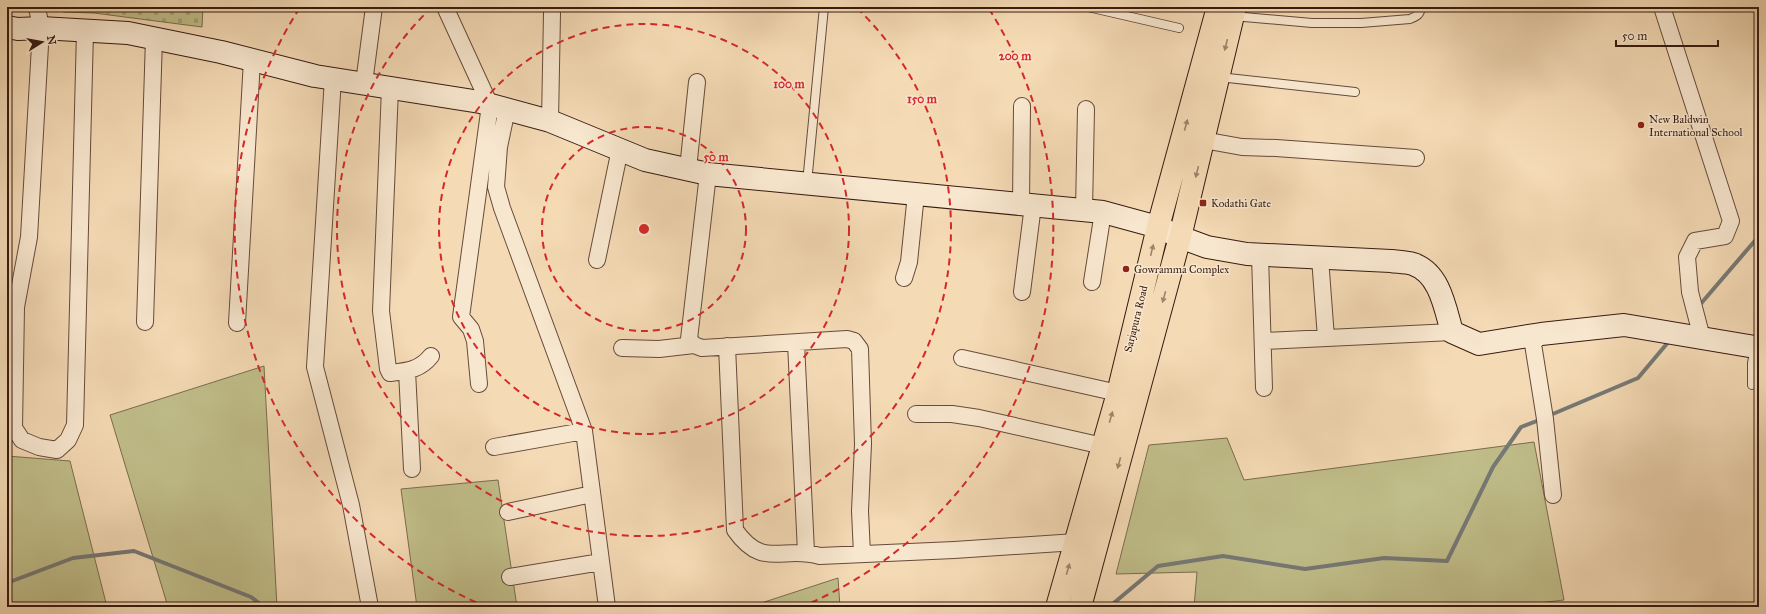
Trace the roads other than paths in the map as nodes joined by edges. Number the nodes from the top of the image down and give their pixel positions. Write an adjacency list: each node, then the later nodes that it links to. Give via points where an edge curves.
1 (37, 7): 11 (street)
2 (374, 7): 19 (street)
3 (445, 7): 23 (street)
4 (824, 7): 30 (lane)
5 (1088, 7): 12 (lane)
6 (1421, 7): 8 (lane, via 1420,13 1410,19 1361,23 1312,23)
7 (1662, 7): 47 (street, via 1731,221 1725,236 1695,241 1686,257 1690,292)
8 (1226, 10): 16 (main road, Sarjapura Road, one-way to 16); 34 (main road, Sarjapura Road, one-way to 8, via 1206,34)
9 (552, 12): 25 (street)
10 (7, 27): 11 (street)
11 (41, 28): 13 (street); 13 (street, via 29,237 16,306 14,428 22,440 39,447 57,450 68,440 74,425)
12 (1180, 28)
13 (85, 31): 14 (street, via 128,33)
14 (154, 38): 15 (street); 42 (street)
15 (252, 60): 17 (street); 43 (street)
16 (1218, 77): 21 (lane); 26 (main road, Sarjapura Road)
17 (333, 78): 19 (street); 74 (street, via 315,367 351,505)
18 (697, 82): 29 (street)
19 (364, 83): 20 (street)
20 (390, 88): 23 (street); 56 (street, via 381,311 388,369 390,373)
21 (1355, 92)
22 (1022, 106): 32 (street)
23 (499, 107): 25 (street); 57 (street, via 460,318 471,329 475,341); 62 (street, via 496,187)
24 (1086, 109): 33 (street)
25 (550, 121): 27 (street)
26 (1203, 140): 28 (street, via 1242,147); 35 (main road, Sarjapura Road, one-way to 35)
27 (620, 149): 29 (street, via 645,160); 38 (street)
28 (1416, 158)
29 (698, 171): 30 (street); 50 (street, via 689,339)
30 (807, 183): 31 (street)
31 (916, 194): 32 (street); 39 (street, via 909,262)
32 (1027, 205): 33 (street); 41 (street)
33 (1094, 211): 34 (street); 40 (street)
34 (1158, 227): 35 (street); 60 (main road, Sarjapura Road, one-way to 34)
35 (1180, 238): 36 (street, via 1207,247); 77 (main road, Sarjapura Road, one-way to 77)
36 (1260, 255): 37 (street); 48 (street)
37 (1320, 258): 44 (street, via 1398,262 1412,264 1427,272 1438,288); 46 (street)
38 (597, 260)
39 (904, 278)
40 (1092, 282)
41 (1022, 292)
42 (145, 322)
43 (237, 323)
44 (1452, 332): 45 (street, via 1479,344); 46 (street)
45 (1540, 334): 47 (street, via 1624,325); 67 (street, via 1533,344 1544,415)
46 (1326, 338): 48 (street)
47 (1702, 338): 52 (street)
48 (1263, 341): 59 (street)
49 (796, 343): 51 (street); 70 (street); 71 (street, via 847,339 854,341 860,349 863,444 860,511)
50 (694, 345): 51 (street, via 702,348); 53 (street, via 659,349)
51 (727, 346): 70 (street, via 735,530 756,552 771,555)
52 (1757, 347): 58 (lane, via 1752,363)
53 (622, 348)
54 (431, 356): 56 (street, via 418,369)
55 (962, 358): 60 (street)
56 (408, 371): 65 (street)
57 (479, 384)
58 (1752, 385)
59 (1264, 388)
60 (1118, 393): 63 (main road, Sarjapura Road, one-way to 60)
61 (916, 414): 63 (street, via 952,414 979,418)
62 (584, 430): 64 (street); 66 (street)
63 (1103, 446): 69 (main road, Sarjapura Road)
64 (494, 447)
65 (412, 469)
66 (592, 494): 68 (street); 72 (street)
67 (1552, 495)
68 (508, 512)
69 (1076, 542): 71 (street); 76 (main road, Sarjapura Road, one-way to 69)
70 (806, 552): 71 (street, via 820,556)
71 (862, 554)
72 (601, 562): 73 (street); 75 (street)
73 (510, 577)
74 (370, 607)
75 (607, 607)
76 (1057, 607)
77 (1080, 607)

